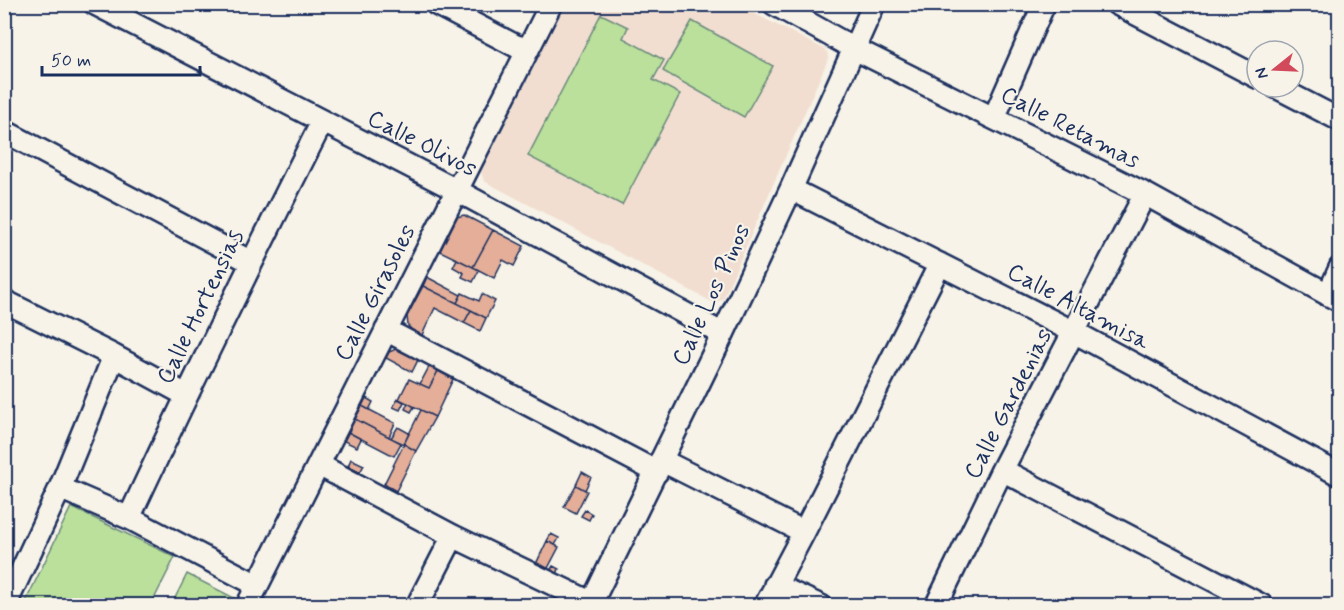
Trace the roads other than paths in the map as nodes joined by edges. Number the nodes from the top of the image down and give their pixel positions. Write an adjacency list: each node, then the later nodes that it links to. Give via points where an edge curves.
1 (95, 4): 14 (street, Calle Olivos)
2 (436, 4): 9 (street)
3 (551, 4): 9 (street, Calle Girasoles)
4 (774, 4): 8 (street, Calle Retamas)
5 (874, 4): 8 (street, Calle Los Pinos)
6 (1044, 4): 12 (street)
7 (1118, 4): 10 (street)
8 (855, 49): 12 (street, Calle Retamas); 16 (street, Calle Los Pinos)
9 (527, 50): 17 (street, Calle Girasoles)
10 (1245, 71)
11 (1299, 99): 13 (street)
12 (994, 118): 18 (street, Calle Retamas)
13 (1340, 120)
14 (322, 122): 17 (street, Calle Olivos); 19 (street, Calle Hortensias)
15 (4, 131): 19 (street)
16 (791, 189): 20 (street, Calle Altamisa); 26 (street, Calle Los Pinos)
17 (456, 190): 24 (street, Calle Girasoles); 26 (street, Calle Olivos)
18 (1145, 194): 22 (street, Calle Retamas); 25 (street, Calle Gardenias)
19 (251, 262): 28 (street, Calle Hortensias)
20 (940, 264): 25 (street, Calle Altamisa); 35 (street)
21 (1340, 268): 22 (street)
22 (1334, 298)
23 (4, 302): 27 (street)
24 (386, 330): 29 (street, Calle Girasoles); 30 (street)
25 (1074, 332): 31 (street, Calle Gardenias); 32 (street, Calle Altamisa)
26 (723, 334): 30 (street, Calle Los Pinos)
27 (114, 356): 28 (street); 33 (street)
28 (186, 395): 34 (street, Calle Hortensias)
29 (319, 465): 36 (street); 37 (street, Calle Girasoles)
30 (659, 466): 35 (street); 39 (street, Calle Los Pinos)
31 (1002, 470): 40 (street, Calle Gardenias); 46 (street)
32 (1340, 475)
33 (60, 488): 34 (street); 41 (street)
34 (129, 518): 37 (street)
35 (804, 532): 38 (street)
36 (453, 536): 39 (street); 43 (street)
37 (257, 585): 42 (street, Calle Girasoles)
38 (775, 585): 44 (street); 45 (street)
39 (591, 604)
40 (937, 605)
41 (5, 606)
42 (247, 606)
43 (417, 606)
44 (765, 606)
45 (821, 606)
46 (1263, 606)

